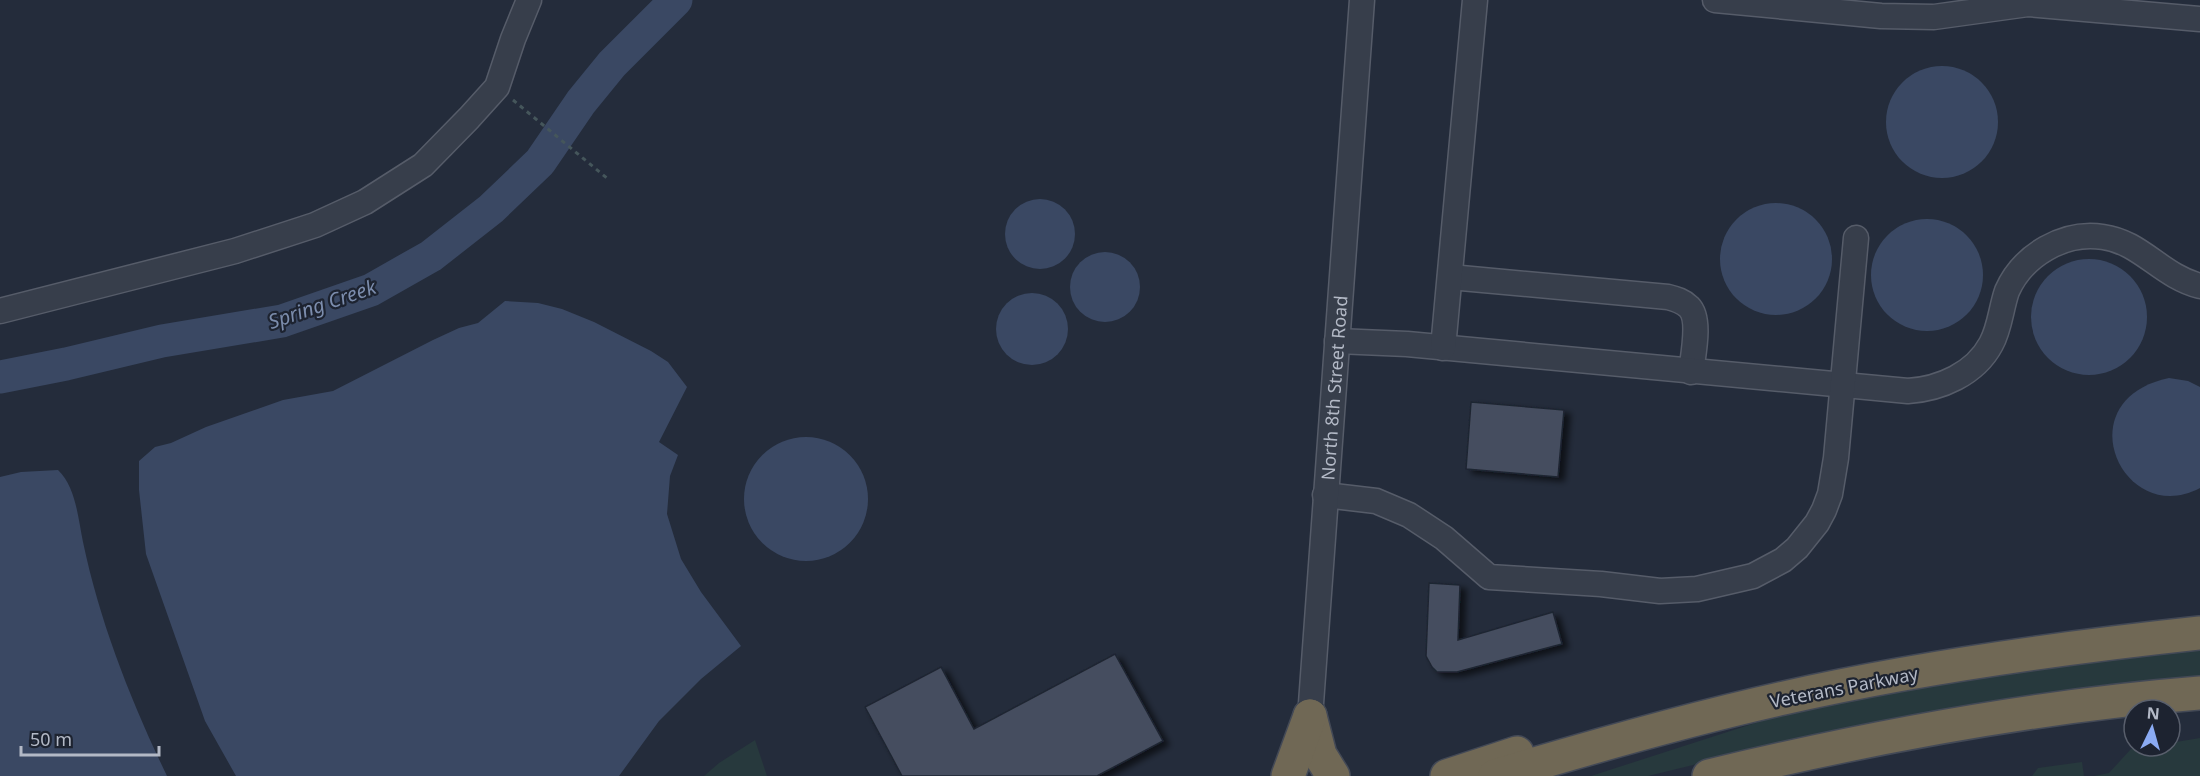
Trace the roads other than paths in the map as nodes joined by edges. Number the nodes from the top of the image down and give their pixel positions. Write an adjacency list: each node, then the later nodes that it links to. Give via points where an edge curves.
1 (529, 0): 9 (street, via 497,87 423,165 365,202 315,225 235,251)
2 (1362, 0): 10 (street, North 8th Street Road)
3 (1475, 0): 7 (street)
4 (1715, 0): 5 (street, via 1881,16 1934,17 2028,4)
5 (2200, 19)
6 (1856, 238): 13 (street)
7 (1450, 277): 11 (street); 12 (street, via 1681,301 1696,319)
8 (2200, 286): 13 (street, via 2167,272 2121,241 2084,236 2065,239 2031,258 2017,273 1992,343 1982,357 1955,378 1939,386 1908,391)
9 (0, 310)
10 (1337, 341): 11 (street); 14 (street, North 8th Street Road)
11 (1443, 348): 12 (street)
12 (1691, 372): 13 (street)
13 (1842, 386): 14 (street, via 1833,478 1817,523 1783,560 1753,576 1697,589 1660,591 1489,577 1444,538 1385,504 1369,500)
14 (1325, 503): 17 (street, North 8th Street Road)
15 (2200, 633): 18 (highway, Veterans Parkway, via 1931,669)
16 (2200, 693): 26 (highway, via 1951,724)
17 (1310, 716): 20 (highway); 21 (street, North 8th Street Road); 22 (highway, via 1320,755)
18 (1660, 728): 19 (highway, Veterans Parkway); 25 (highway, via 1644,747)
19 (1625, 737): 23 (highway, via 1576,736); 24 (highway, Veterans Parkway)
20 (1288, 776)
21 (1306, 776)
22 (1332, 776)
23 (1447, 776)
24 (1495, 776)
25 (1562, 776)
26 (1709, 776)

